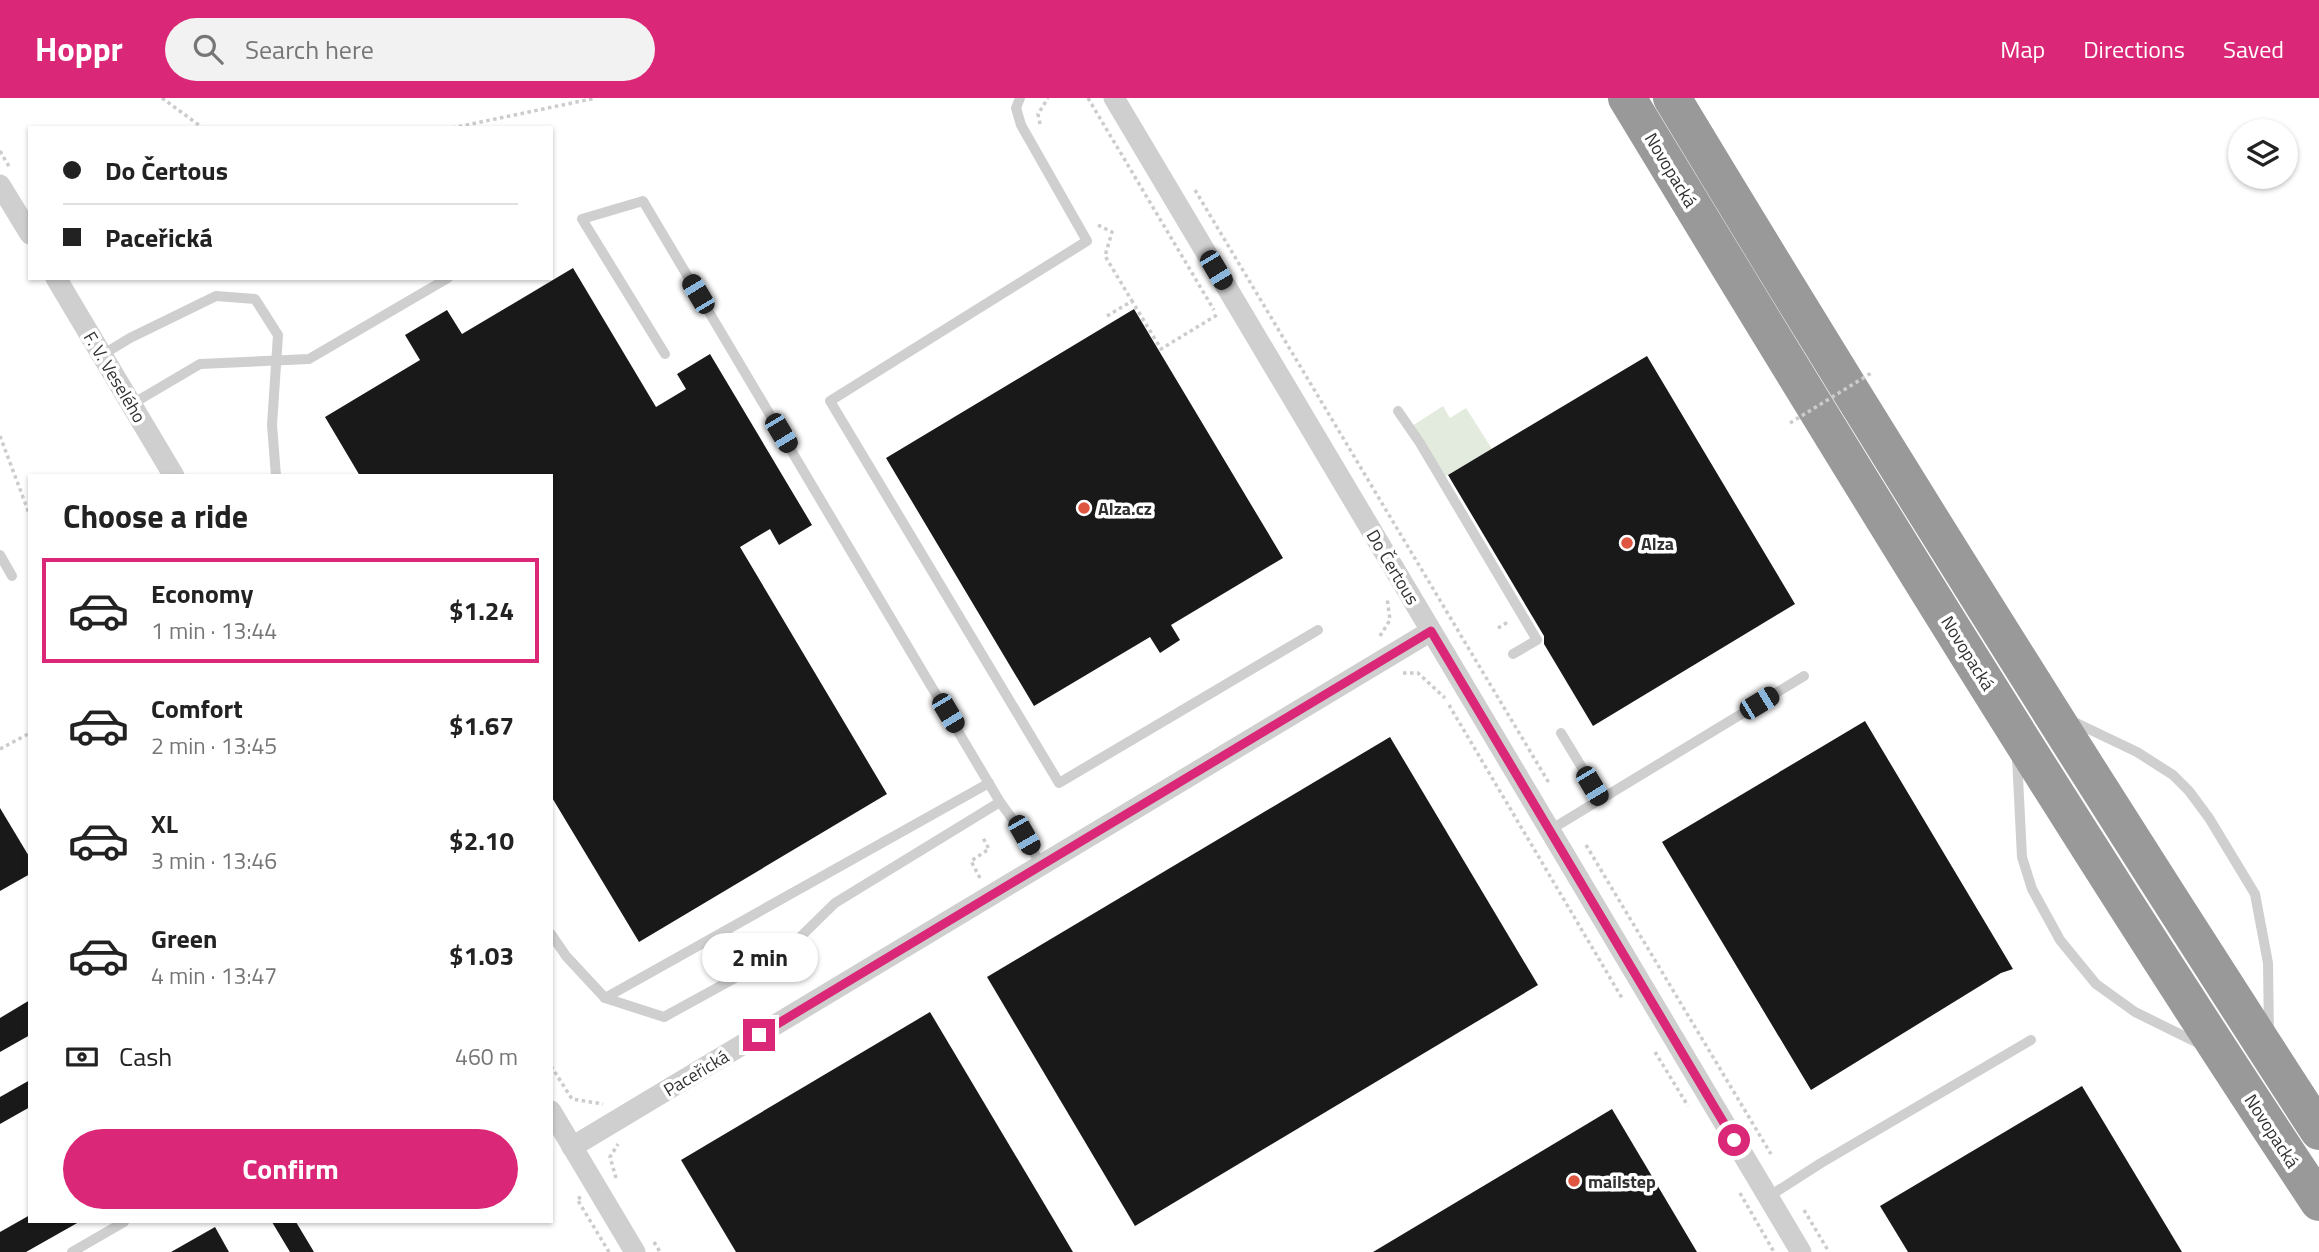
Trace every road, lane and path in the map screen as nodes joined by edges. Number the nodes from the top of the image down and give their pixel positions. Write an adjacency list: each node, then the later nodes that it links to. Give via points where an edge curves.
1 (162, 98): 8 (path)
2 (596, 98): 9 (path)
3 (1020, 98): 30 (lane, via 1016,108 1021,125 1087,241 830,401 1059,783)
4 (1088, 98): 15 (path, via 1217,315 1161,349 1132,301)
5 (1114, 98): 10 (street, Do Čertous)
6 (1627, 98): 36 (highway, Novopacká)
7 (1672, 98): 35 (highway)
8 (200, 126)
9 (462, 126)
10 (1161, 179): 31 (street, Do Čertous); 41 (path, via 1181,168)
11 (0, 185): 12 (street)
12 (28, 231)
13 (57, 280): 17 (street, F. V. Veselého)
14 (445, 280): 18 (lane, via 309,359)
15 (1107, 316)
16 (665, 354): 40 (lane, via 582,219 643,201)
17 (102, 355): 18 (lane, via 216,296 255,299 278,335); 20 (street, F. V. Veselého)
18 (276, 360): 20 (lane, via 200,364); 25 (lane, via 272,425)
19 (1873, 372): 22 (path, bridge)
20 (132, 404): 24 (street, F. V. Veselého)
21 (1398, 411): 32 (lane, via 1537,640)
22 (1790, 423)
23 (0, 436): 26 (path)
24 (173, 474)
25 (276, 474)
26 (28, 511)
27 (0, 555): 28 (lane)
28 (12, 576)
29 (1387, 598): 33 (path, via 1391,620 1379,638)
30 (1318, 630)
31 (1431, 631): 33 (street, Paceřická); 44 (street, Do Čertous)
32 (1513, 653)
33 (1389, 656): 47 (street, Paceřická); 51 (path, via 1399,673 1418,673 1443,695)
34 (1804, 676): 42 (lane)
35 (2048, 709): 54 (highway); 54 (lane, via 2137,752 2173,775 2209,818 2255,894 2267,963)
36 (2016, 730): 53 (highway, Novopacká); 53 (lane, via 2022,857 2032,889 2060,940 2096,984 2135,1012)
37 (1561, 733): 42 (lane)
38 (28, 734): 39 (path)
39 (0, 749)
40 (989, 783): 43 (lane); 50 (lane)
41 (1549, 783)
42 (1601, 799): 44 (lane)
43 (1000, 802): 47 (lane); 50 (lane, via 835,904 788,949 664,1017)
44 (1550, 830): 63 (street, Do Čertous)
45 (982, 836): 48 (path, via 989,849 971,861 981,878 956,893)
46 (1586, 845): 60 (path)
47 (1041, 864): 48 (street, Paceřická)
48 (965, 911): 57 (street, Paceřická)
49 (553, 937): 50 (lane)
50 (605, 998)
51 (1622, 998)
52 (2031, 1040): 63 (lane)
53 (2221, 1054): 64 (highway, Novopacká)
54 (2269, 1054): 58 (highway)
55 (553, 1069): 57 (path, via 572,1099 604,1104)
56 (553, 1114): 59 (street)
57 (614, 1122): 59 (street, Paceřická); 61 (path, via 624,1134 610,1157)
58 (2319, 1131)
59 (572, 1147): 69 (street)
60 (1771, 1154)
61 (622, 1187)
62 (1741, 1195): 71 (path)
63 (1768, 1196): 72 (street, Do Čertous)
64 (2319, 1202)
65 (1804, 1210): 73 (path)
66 (122, 1223): 68 (lane)
67 (654, 1241): 70 (path)
68 (72, 1252)
69 (635, 1252)
70 (660, 1252)
71 (1774, 1252)
72 (1801, 1252)
73 (1829, 1252)

